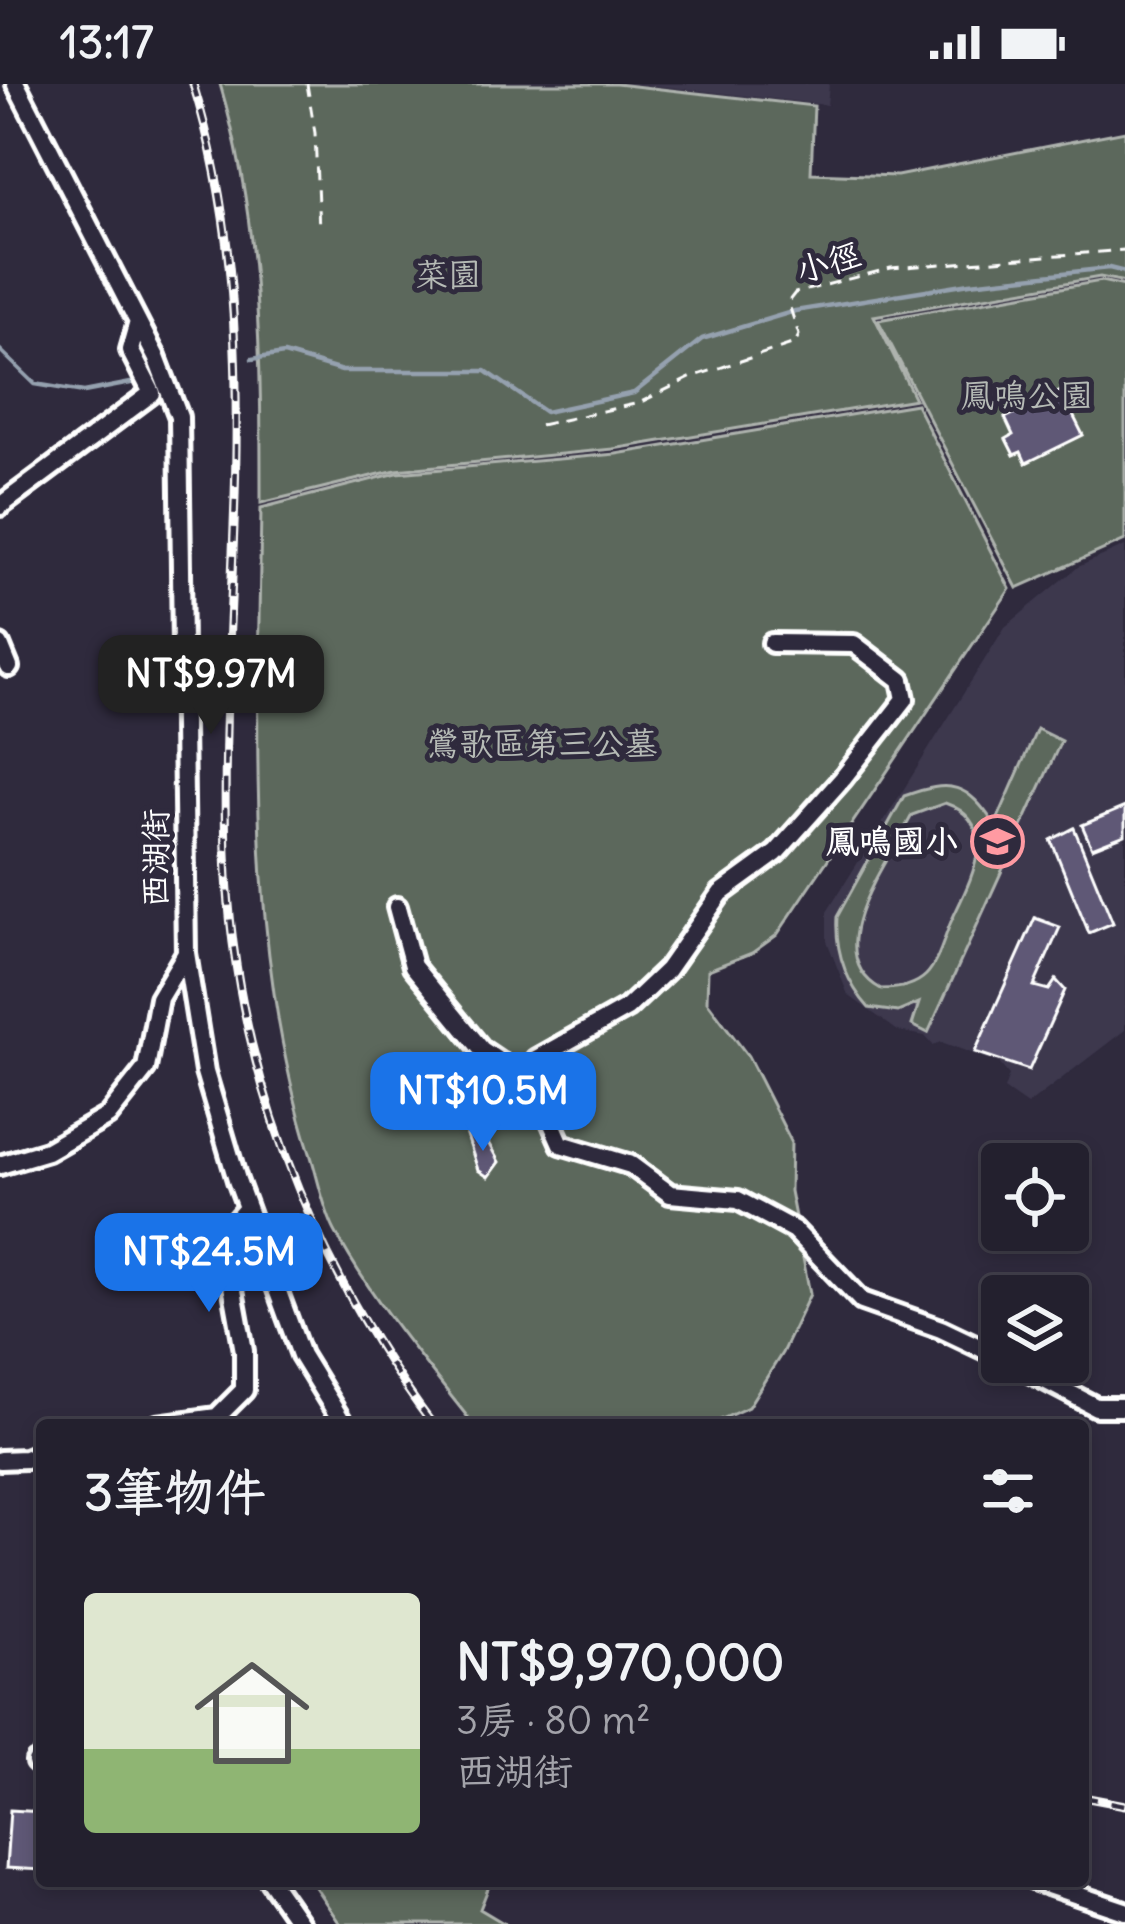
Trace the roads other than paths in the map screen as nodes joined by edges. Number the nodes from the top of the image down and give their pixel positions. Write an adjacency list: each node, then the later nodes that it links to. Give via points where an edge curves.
1 (16, 84): 2 (street, 西湖街)
2 (138, 322): 3 (street, via 130,350 152,393); 8 (street, 西湖街, via 179,417)
3 (0, 506)
4 (772, 643): 9 (street, via 854,644 902,680 904,699 776,854 721,892 667,970 627,1008 536,1059)
5 (0, 645): 6 (street)
6 (9, 667)
7 (398, 907): 9 (street, via 413,966 437,1000 482,1050)
8 (186, 953): 10 (street, via 159,998 146,1068 108,1116 47,1151); 11 (street, 西湖街, via 205,1072)
9 (525, 1078): 12 (street, via 561,1144 631,1165 670,1194 738,1199 794,1230 862,1301)
10 (0, 1165)
11 (247, 1208): 15 (street, via 223,1236 244,1390); 16 (street, 西湖街, via 301,1355)
12 (981, 1348)
13 (1050, 1383): 14 (street, via 1096,1407)
14 (1125, 1407)
15 (206, 1419)
16 (340, 1419)
17 (36, 1455): 18 (street)
18 (0, 1460)
19 (274, 1887): 22 (street)
20 (1054, 1887): 21 (street)
21 (1125, 1911)
22 (300, 1924)

